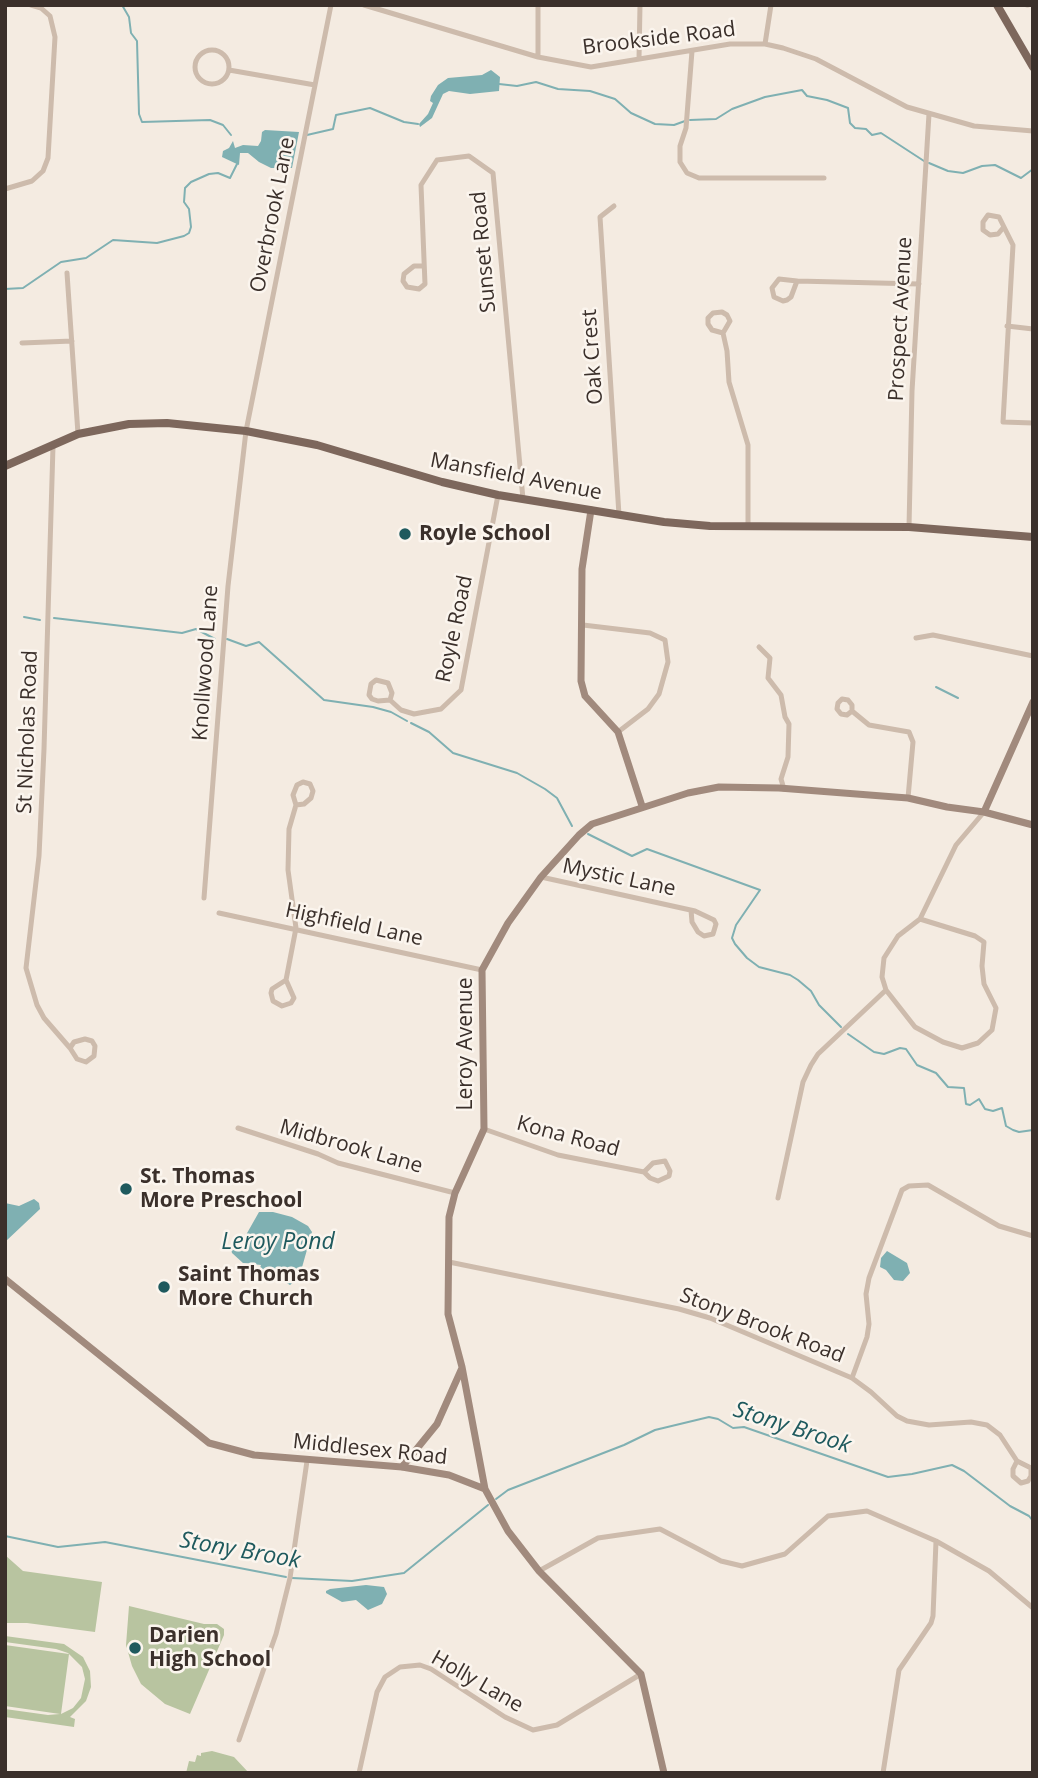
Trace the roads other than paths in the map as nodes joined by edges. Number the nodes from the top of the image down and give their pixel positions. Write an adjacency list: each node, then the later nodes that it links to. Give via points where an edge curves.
1 (31, 5): 18 (street, via 50,16 55,37 48,158 43,172 32,181)
2 (331, 5): 14 (street, Overbrook Lane)
3 (363, 5): 10 (street, Brookside Road)
4 (538, 5): 10 (street)
5 (640, 5): 11 (street)
6 (771, 5): 8 (street)
7 (997, 5): 12 (main road)
8 (765, 44): 9 (street, Brookside Road); 15 (street, Brookside Road, via 798,51 886,98)
9 (692, 51): 11 (street, Brookside Road); 17 (street, via 686,128 680,146 680,162 687,173 699,177)
10 (538, 57): 11 (street, Brookside Road, via 591,68)
11 (639, 59)
12 (1033, 68)
13 (229, 70): 13 (street, via 228,59 215,50 200,55 195,64 197,75 209,83 224,79); 14 (street)
14 (315, 85): 31 (street, Overbrook Lane)
15 (929, 114): 16 (street, Brookside Road, via 974,126); 24 (street, Prospect Avenue)
16 (1033, 131)
17 (824, 178)
18 (5, 189)
19 (614, 206): 38 (street, Oak Crest, via 600,216)
20 (1003, 228): 25 (street, via 1013,245)
21 (424, 266): 21 (street, via 424,287 407,287 404,274 414,266); 36 (street, Sunset Road, via 421,185 437,160 470,156 493,173)
22 (67, 273): 28 (street)
23 (797, 281): 23 (street, via 787,300 774,297 772,288 779,279); 24 (street)
24 (919, 284): 40 (street, Prospect Avenue)
25 (1007, 326): 26 (street); 30 (street, via 1003,422)
26 (1033, 329)
27 (723, 333): 27 (street, via 708,324 713,313 727,315 729,325); 39 (street, via 729,382 748,445)
28 (72, 341): 29 (street); 32 (street)
29 (22, 343)
30 (1033, 424)
31 (246, 431): 32 (main road, Mansfield Avenue, via 167,423 129,424); 35 (main road, Mansfield Avenue, via 317,445); 57 (street, Knollwood Lane, via 228,586)
32 (78, 434): 33 (main road, Mansfield Avenue)
33 (53, 446): 34 (main road, Mansfield Avenue); 65 (street, St Nicholas Road, via 38,856 26,968 44,1018)
34 (5, 466)
35 (498, 495): 36 (main road, Mansfield Avenue); 46 (street, Royle Road, via 461,690 441,709 414,715)
36 (523, 499): 37 (main road, Mansfield Avenue)
37 (591, 510): 38 (main road, Mansfield Avenue); 42 (street, via 582,569)
38 (619, 515): 39 (main road, Mansfield Avenue, via 710,526)
39 (748, 525): 40 (main road, Mansfield Avenue)
40 (909, 527): 41 (main road, Mansfield Avenue)
41 (1033, 537)
42 (583, 625): 49 (street, via 585,696); 49 (street, via 650,633 665,640 668,662 659,694 648,709)
43 (916, 638): 45 (street, via 933,635)
44 (759, 647): 50 (street, via 770,658 768,678 781,695 789,724 788,757 781,779)
45 (1033, 656)
46 (390, 700): 46 (street, Royle Road, via 372,699 371,684 376,680 388,683)
47 (1033, 702): 54 (street)
48 (852, 711): 51 (street, via 869,725 909,732 913,742)
49 (618, 732): 53 (street)
50 (784, 789): 51 (street, Leroy Avenue); 53 (street, Leroy Avenue, via 719,787)
51 (908, 798): 54 (street, Leroy Avenue)
52 (296, 805): 52 (street, via 297,785 310,784 311,798); 61 (street, via 289,830 288,870)
53 (642, 806): 56 (street, Leroy Avenue, via 592,824)
54 (984, 812): 55 (street, Leroy Avenue); 60 (street, via 956,845)
55 (1033, 825)
56 (541, 877): 58 (street, Mystic Lane); 62 (street, Leroy Avenue)
57 (204, 898)
58 (691, 910): 58 (street, Mystic Lane, via 714,920 713,934 698,932)
59 (219, 913): 61 (street, Highfield Lane)
60 (920, 919): 64 (street, via 898,936 884,958); 64 (street, via 984,942 984,984 996,1008 992,1030 962,1048 943,1042 915,1027)
61 (296, 928): 62 (street, Highfield Lane); 63 (street)
62 (482, 970): 67 (street, Leroy Avenue)
63 (286, 980): 63 (street, via 294,998 289,1005 278,1005 272,989)
64 (886, 990): 70 (street, via 818,1054 808,1070)
65 (71, 1048): 65 (street, via 74,1042 92,1041 94,1056 81,1062)
66 (238, 1128): 69 (street, Midbrook Lane, via 338,1163)
67 (484, 1129): 68 (street, Kona Road, via 558,1156); 69 (street, Leroy Avenue)
68 (644, 1172): 68 (street, Kona Road, via 665,1161 670,1176 658,1181)
69 (456, 1193): 72 (street, Leroy Avenue, via 449,1217)
70 (778, 1198)
71 (1033, 1236): 75 (street, Stony Brook Road, via 988,1221 928,1185 902,1190 869,1278 867,1337)
72 (449, 1262): 74 (street, Leroy Avenue, via 449,1314); 75 (street, Stony Brook Road, via 679,1308)
73 (5, 1279): 76 (street, Middlesex Road, via 209,1443 254,1455)
74 (462, 1367): 78 (street, via 437,1424); 79 (street, Leroy Avenue)
75 (852, 1378): 77 (street, via 907,1421 929,1425 979,1422 1000,1435)
76 (307, 1461): 78 (street, Middlesex Road); 84 (street, via 287,1589)
77 (1017, 1461)
78 (402, 1467): 79 (street, Middlesex Road, via 449,1475)
79 (485, 1489): 81 (street, via 508,1531)
80 (936, 1541): 81 (street, via 867,1510 828,1516 785,1555 742,1566 722,1561 660,1528 598,1538); 82 (street, via 989,1571); 87 (street, via 933,1616 897,1676)
81 (539, 1571): 83 (street)
82 (1033, 1608)
83 (642, 1674): 85 (street, Holly Lane, via 557,1725 533,1730 431,1669 400,1667 385,1677 377,1692); 86 (street)
84 (239, 1740)
85 (359, 1773)
86 (664, 1773)
87 (883, 1773)

